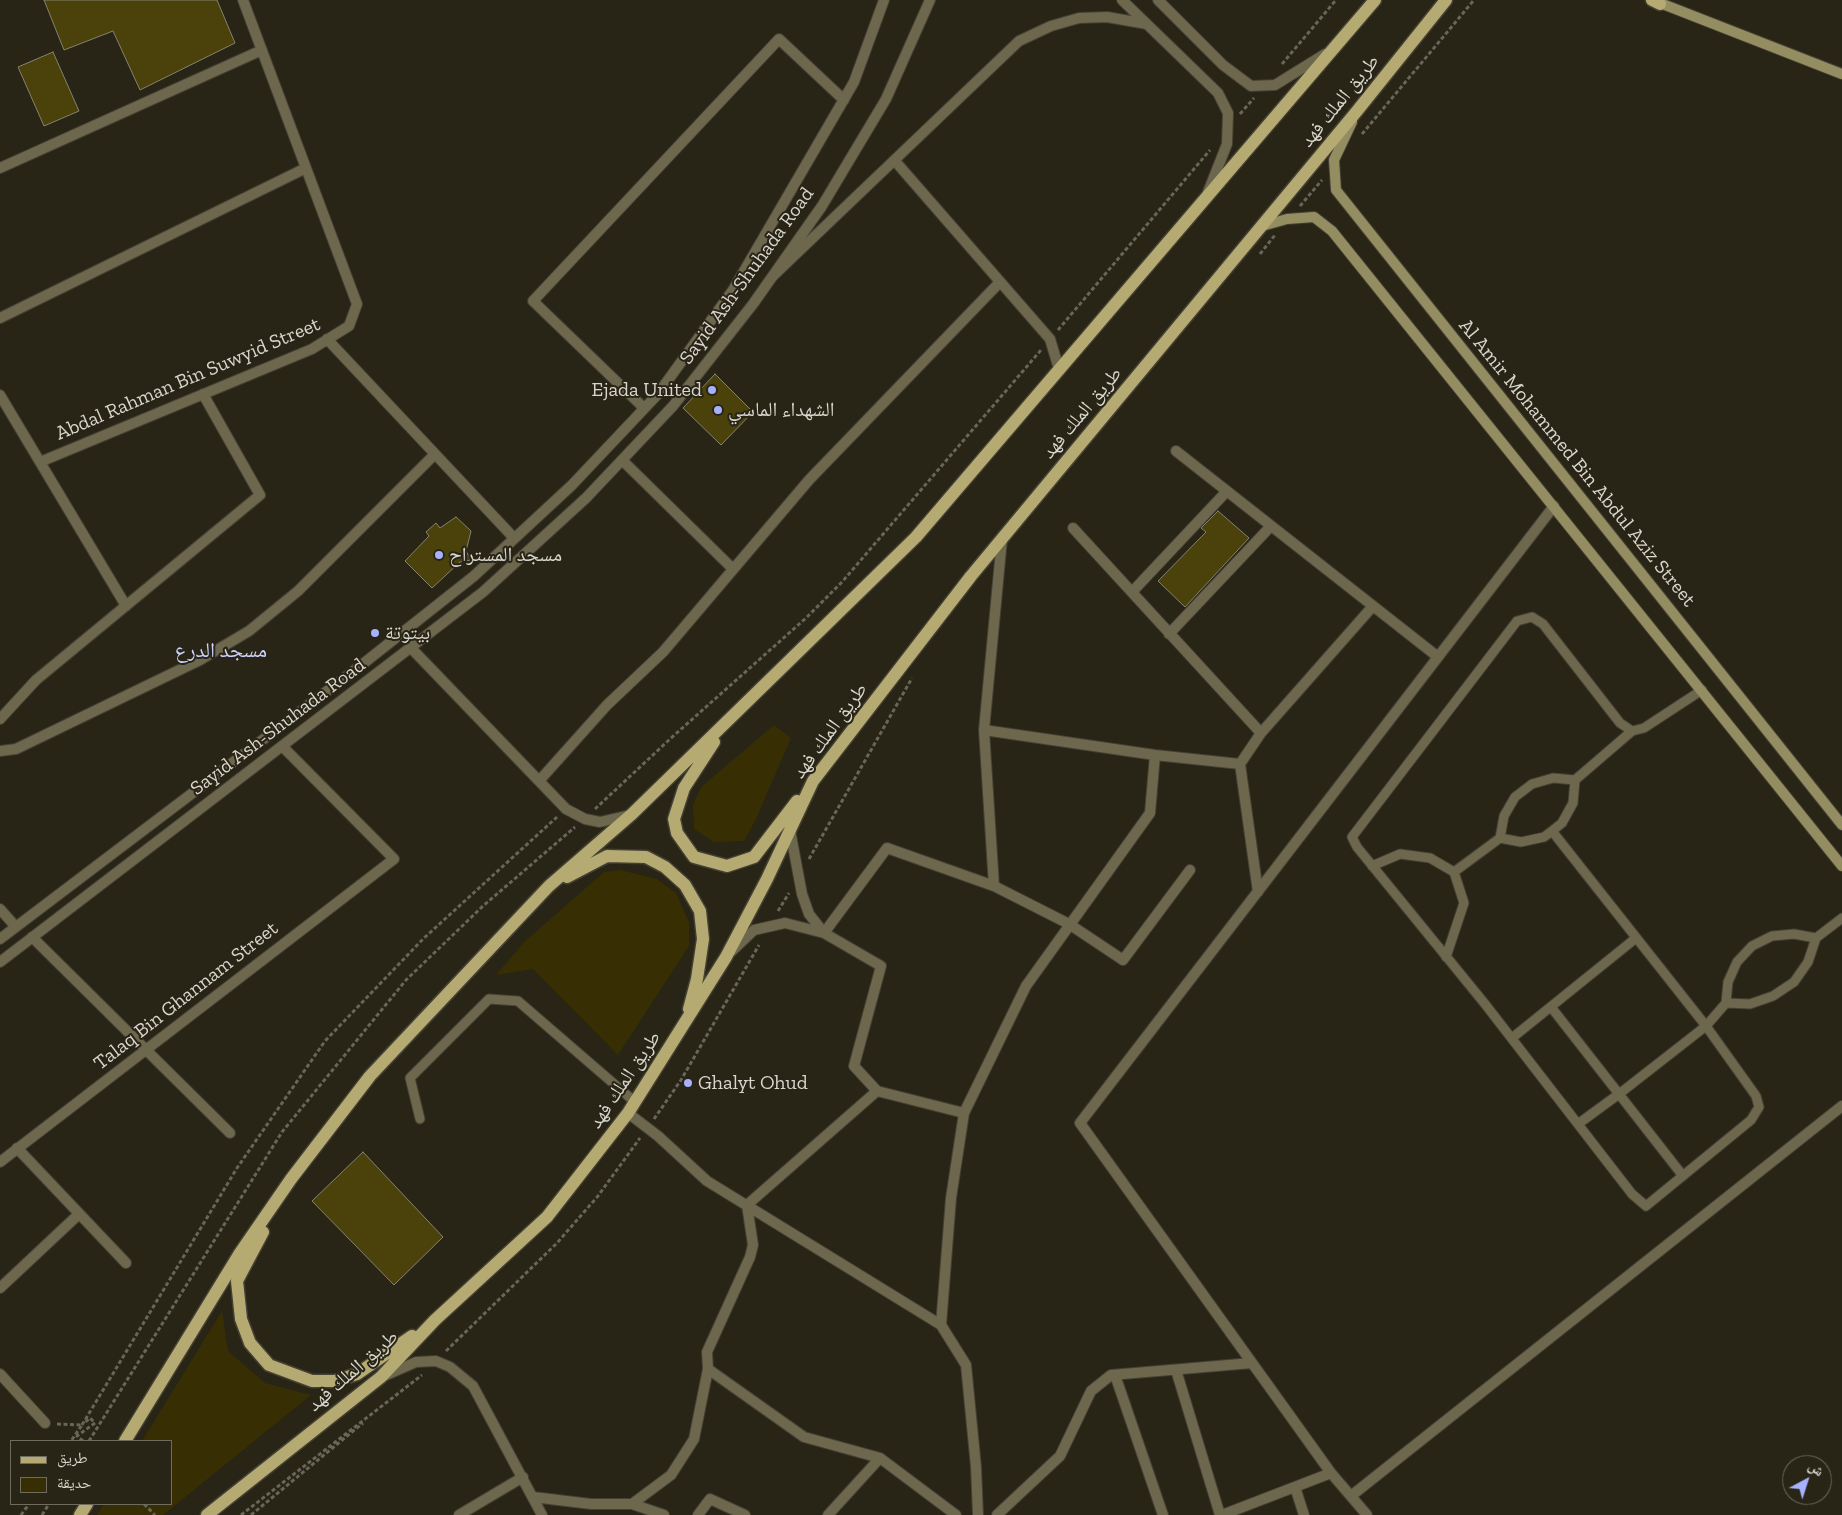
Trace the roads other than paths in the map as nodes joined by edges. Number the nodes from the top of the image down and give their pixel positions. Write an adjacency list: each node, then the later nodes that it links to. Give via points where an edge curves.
1 (243, 0): 12 (street)
2 (884, 0): 15 (street, Sayid Ash-Shuhada Road, via 854,82)
3 (930, 0): 22 (street, Sayid Ash-Shuhada Road, via 886,100 822,206)
4 (1122, 0): 11 (street)
5 (1158, 0): 13 (street, via 1223,65 1250,86 1276,85)
6 (1370, 0): 10 (main road)
7 (1375, 0): 10 (main road, طريق الملك فهد)
8 (1446, 0): 16 (main road, طريق الملك فهد)
9 (1655, 1): 14 (main road)
10 (1361, 16): 13 (main road, طريق الملك فهد)
11 (1147, 24): 17 (street, via 1107,17 1079,18 1051,26 1019,41); 20 (street, via 1218,93 1228,113 1227,144)
12 (262, 50): 18 (street); 19 (street)
13 (1332, 50): 20 (main road, طريق الملك فهد)
14 (1842, 74)
15 (844, 100): 29 (street, Sayid Ash-Shuhada Road, via 733,290 658,394); 29 (street, via 779,39 533,301)
16 (1357, 111): 21 (main road, طريق الملك فهد); 61 (main road, Al Amir Mohammed Bin Abdul Aziz Street, via 1334,160 1336,190)
17 (895, 161): 22 (street); 23 (street)
18 (0, 168)
19 (306, 168): 24 (street); 25 (street, Abdal Rahman Bin Suwyid Street, via 357,304 349,326)
20 (1205, 198): 26 (main road, طريق الملك فهد)
21 (1262, 226): 35 (main road, via 1314,217 1332,231); 39 (main road, طريق الملك فهد)
22 (773, 276): 32 (street, Sayid Ash-Shuhada Road, via 673,406)
23 (1000, 282): 26 (street, via 1050,339); 40 (street, via 809,480)
24 (0, 318)
25 (327, 339): 27 (street, Abdal Rahman Bin Suwyid Street, via 312,349); 31 (street)
26 (1059, 369): 49 (main road, طريق الملك فهد, via 916,537)
27 (204, 394): 33 (street, Abdal Rahman Bin Suwyid Street); 42 (street, via 260,495)
28 (0, 395): 33 (street)
29 (644, 408): 38 (street, Sayid Ash-Shuhada Road, via 572,485)
30 (1176, 451): 34 (street)
31 (435, 454): 38 (street); 54 (street, via 298,591 249,630 191,665 16,749)
32 (622, 460): 40 (street); 45 (street, Sayid Ash-Shuhada Road, via 586,498 484,592)
33 (40, 462): 42 (street)
34 (1227, 491): 36 (street); 41 (street)
35 (1554, 506): 46 (street); 47 (main road)
36 (1271, 526): 43 (street); 44 (street)
37 (1073, 528): 41 (street)
38 (514, 538): 75 (street, Sayid Ash-Shuhada Road, via 474,576 371,657)
39 (1002, 539): 50 (street); 59 (main road, طريق الملك فهد)
40 (733, 570): 58 (street, via 663,652 608,705)
41 (1132, 592): 44 (street)
42 (126, 606): 48 (street, via 36,680)
43 (1373, 606): 46 (street); 52 (street)
44 (1169, 634): 52 (street)
45 (411, 648): 53 (street, Sayid Ash-Shuhada Road); 58 (street)
46 (1438, 657): 71 (street)
47 (1702, 690): 51 (lane, via 1644,728); 66 (main road)
48 (1, 714)
49 (726, 723): 59 (main road, via 684,788 674,819 677,833 694,856 727,866 754,857); 60 (main road, طريق الملك فهد)
50 (984, 730): 55 (street); 70 (street)
51 (1632, 731): 57 (lane); 65 (lane, via 1620,723 1543,624 1532,617 1517,621 1352,837)
52 (1261, 733): 56 (street)
53 (282, 746): 77 (street, Sayid Ash-Shuhada Road); 89 (street, Talaq Bin Ghannam Street, via 394,859)
54 (0, 751)
55 (1155, 755): 56 (street); 74 (street, via 1150,814)
56 (1240, 764): 71 (street)
57 (1575, 780): 63 (lane, via 1573,803 1562,823); 64 (lane, via 1553,778 1532,784 1515,798 1504,816)
58 (539, 781): 60 (street, via 566,809 585,819 600,822)
59 (813, 781): 62 (main road, طريق الملك فهد)
60 (632, 814): 69 (main road, طريق الملك فهد)
61 (1842, 824)
62 (790, 830): 76 (street, via 798,878 809,914); 81 (main road, طريق الملك فهد)
63 (1552, 831): 64 (lane, via 1544,837 1522,842); 78 (lane)
64 (1500, 838): 68 (lane)
65 (1372, 866): 68 (lane, via 1400,854 1430,858); 82 (lane)
66 (1842, 866)
67 (1190, 870): 74 (street, via 1124,960)
68 (1454, 872): 82 (lane, via 1464,903)
69 (549, 886): 86 (main road, via 607,856 646,857 665,867 686,885 700,911 703,939); 102 (main road, طريق الملك فهد, via 370,1076)
70 (994, 886): 74 (street); 76 (street, via 887,848)
71 (1258, 892): 109 (street, via 1080,1123)
72 (0, 908): 75 (street)
73 (1842, 918): 79 (lane)
74 (1069, 924): 94 (street, via 1026,986)
75 (16, 927): 80 (street, Sayid Ash-Shuhada Road)
76 (824, 933): 81 (street, via 785,923 754,930); 90 (street, via 881,966 854,1066)
77 (32, 937): 83 (street, Sayid Ash-Shuhada Road); 89 (street)
78 (1636, 938): 85 (lane); 87 (lane)
79 (1816, 938): 84 (lane, via 1808,962 1794,982 1774,996 1750,1004); 84 (lane, via 1794,934 1772,936 1752,946 1737,962 1728,982)
80 (0, 939)
81 (726, 957): 86 (main road, طريق الملك فهد)
82 (1446, 957): 88 (lane)
83 (0, 962)
84 (1726, 1003): 87 (lane)
85 (1550, 1007): 88 (lane); 91 (lane)
86 (686, 1021): 92 (main road, طريق الملك فهد)
87 (1706, 1026): 91 (lane); 101 (lane, via 1756,1096 1759,1107 1750,1120)
88 (1512, 1038): 97 (lane)
89 (146, 1050): 98 (street); 99 (street, Talaq Bin Ghannam Street)
90 (876, 1091): 94 (street); 103 (street)
91 (1619, 1094): 97 (lane); 101 (lane)
92 (636, 1102): 95 (main road, طريق الملك فهد); 96 (lane, via 518,1000 489,999 410,1078)
93 (1842, 1106): 122 (street)
94 (964, 1113): 108 (street, via 951,1198)
95 (628, 1114): 103 (street, via 658,1136 707,1182); 107 (main road, طريق الملك فهد, via 546,1217)
96 (420, 1119)
97 (1578, 1124): 101 (lane, via 1632,1194 1646,1206)
98 (230, 1133)
99 (17, 1148): 100 (street, Talaq Bin Ghannam Street); 104 (street)
100 (0, 1162)
101 (1683, 1176)
102 (291, 1179): 107 (main road, via 237,1281 241,1319 250,1343 268,1365 312,1381 335,1381 357,1374); 116 (main road, طريق الملك فهد, via 240,1253)
103 (747, 1205): 108 (street); 110 (street, via 753,1245 707,1352)
104 (79, 1214): 105 (street); 106 (street)
105 (126, 1263)
106 (0, 1288)
107 (435, 1320): 114 (main road, طريق الملك فهد)
108 (941, 1324): 132 (street, via 966,1365)
109 (1252, 1363): 111 (street); 118 (street)
110 (708, 1369): 117 (street, via 804,1437); 123 (street, via 694,1438 670,1475)
111 (1176, 1370): 113 (street); 135 (street)
112 (0, 1374): 115 (street)
113 (1115, 1375): 133 (street, via 1091,1391 1060,1456); 134 (street)
114 (381, 1377): 119 (street, via 416,1362 436,1360 450,1367 473,1386); 124 (main road, طريق الملك فهد)
115 (45, 1423)
116 (127, 1440)
117 (880, 1458): 130 (street); 131 (street)
118 (1331, 1473): 120 (street); 122 (street)
119 (523, 1477): 121 (street); 125 (street)
120 (1295, 1487): 135 (street); 136 (street)
121 (533, 1496): 123 (street, via 591,1504); 126 (street)
122 (1351, 1496): 137 (street)
123 (632, 1504): 127 (street)
124 (207, 1515)
125 (459, 1515)
126 (542, 1515)
127 (664, 1515)
128 (698, 1515): 129 (street, via 710,1499)
129 (745, 1515)
130 (828, 1515)
131 (956, 1515)
132 (978, 1515)
133 (997, 1515)
134 (1162, 1515)
135 (1221, 1515)
136 (1304, 1515)
137 (1367, 1515)

